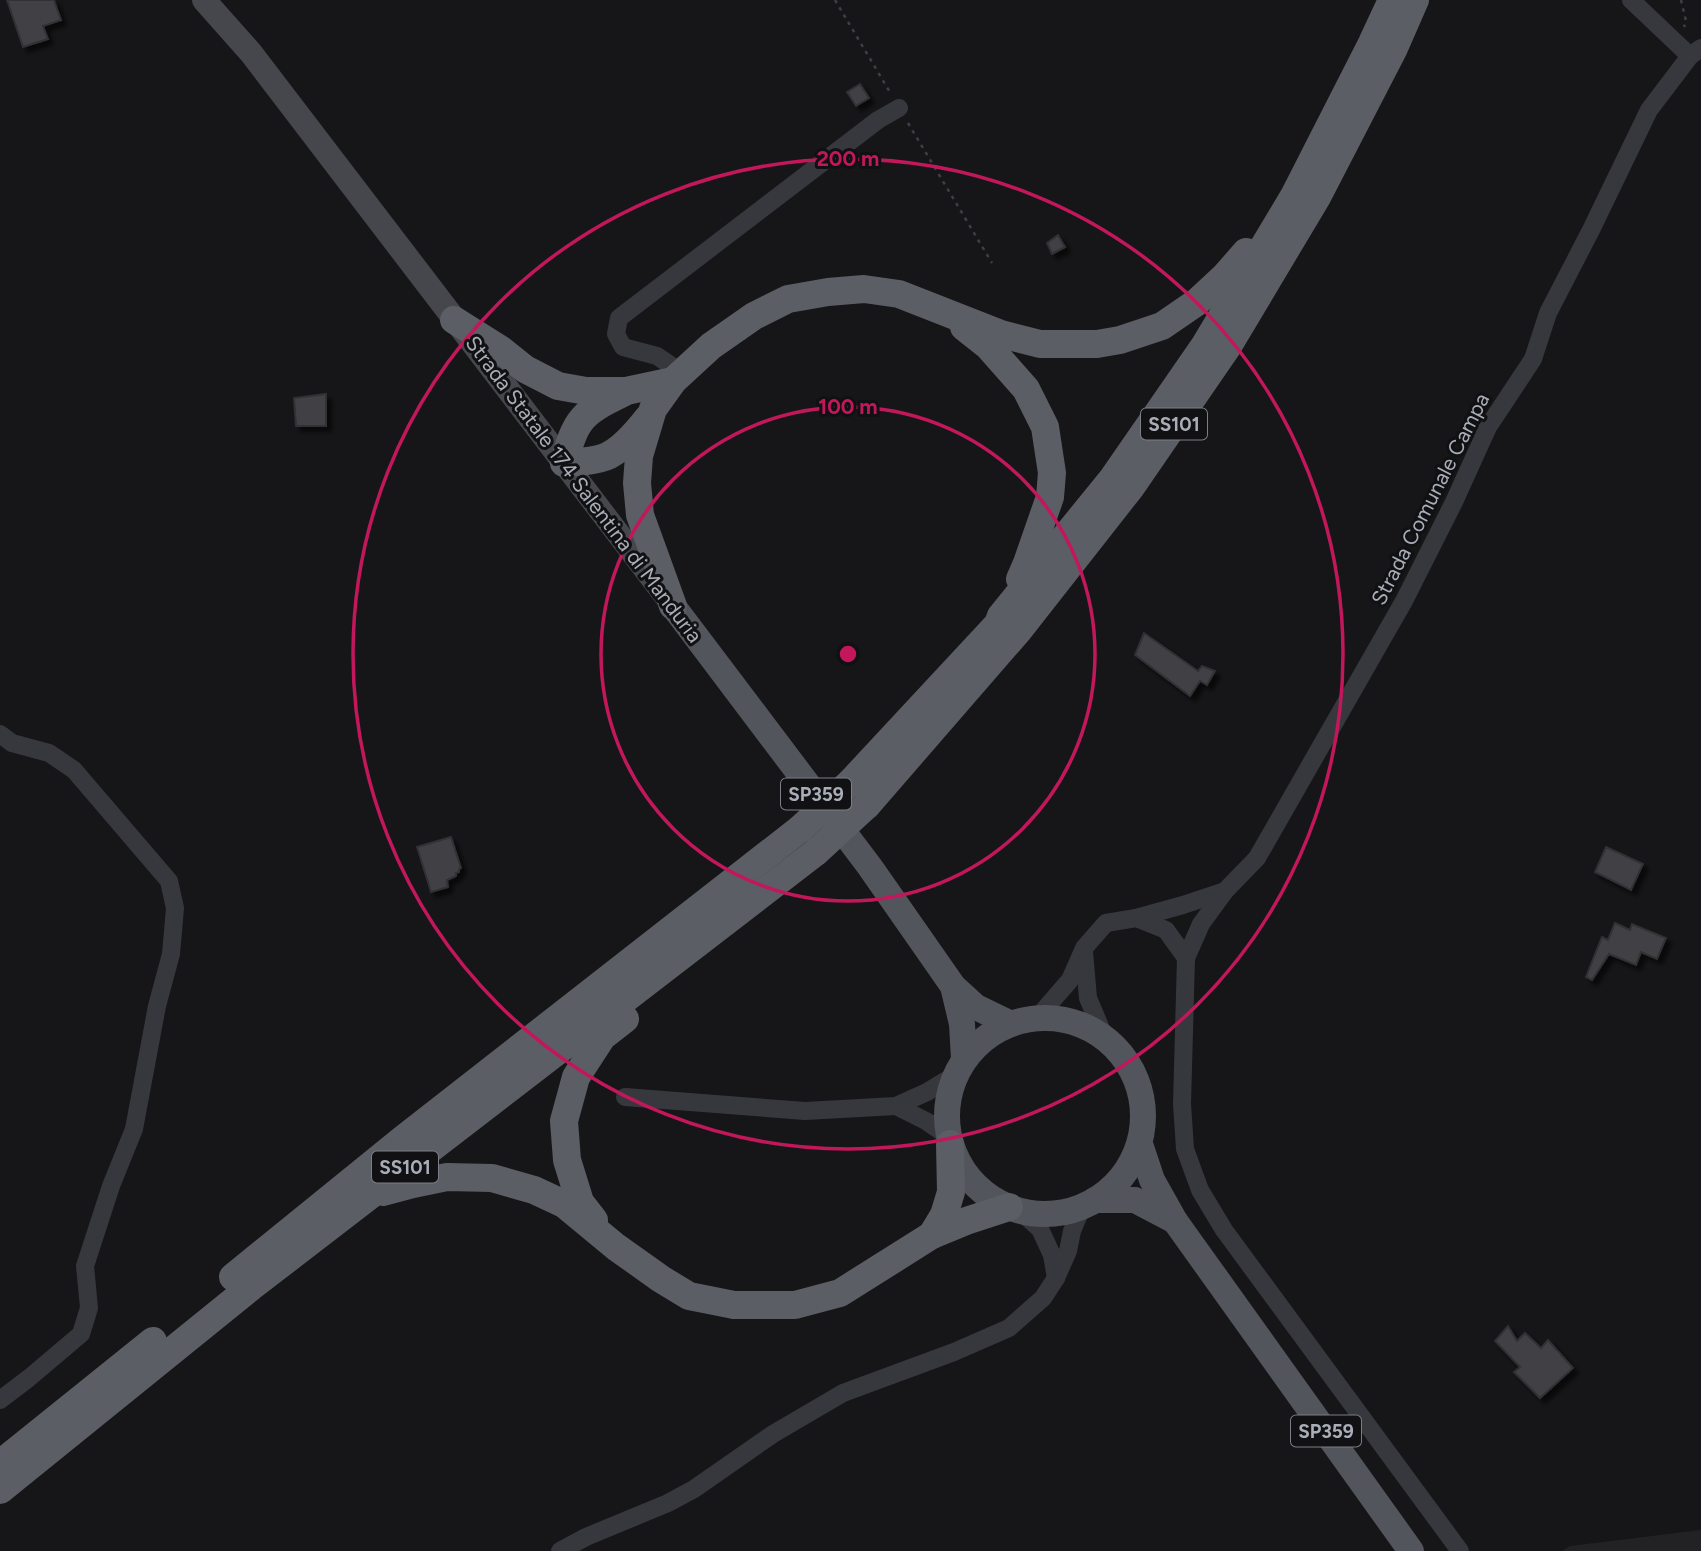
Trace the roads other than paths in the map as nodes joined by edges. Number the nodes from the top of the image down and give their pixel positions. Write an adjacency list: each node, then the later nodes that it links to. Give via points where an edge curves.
1 (204, 0): 9 (main road, Strada Statale 174 Salentina di Manduria / SP359, via 251,54)
2 (1392, 0): 7 (highway, SS101)
3 (1415, 0): 17 (highway, SS101, bridge, via 1317,197 1220,357 1130,487 1018,631 867,804)
4 (1631, 0): 5 (street)
5 (1690, 50): 18 (street, Strada Comunale Campa, via 1649,110 1548,313 1533,359 1488,427 1404,601 1257,858)
6 (900, 108): 10 (street, via 878,120 619,318 616,334 623,347 656,356)
7 (1273, 231): 8 (highway, via 1249,248 1197,302 1162,326 1120,340 1040,344); 15 (highway, SS101, via 1205,345 1113,478)
8 (945, 313): 10 (highway, via 899,294 864,289 788,299 711,346); 15 (highway, via 988,346 1026,389 1045,427 1052,473 1050,497 1027,563)
9 (454, 320): 11 (highway, via 558,386); 13 (main road, Strada Statale 174 Salentina di Manduria / SP359)
10 (677, 377): 11 (highway); 12 (highway)
11 (626, 391): 13 (highway, via 582,417)
12 (651, 415): 13 (highway, via 606,457); 14 (highway, via 639,456 640,515)
13 (564, 463): 14 (main road, Strada Statale 174 Salentina di Manduria / SP359)
14 (673, 606): 23 (main road, Strada Statale 174 Salentina di Manduria / SP359, via 870,867)
15 (1001, 617): 17 (highway, SS101, bridge, via 850,782)
16 (0, 734): 39 (street, via 12,743 49,753 74,769 169,881 175,908 171,954 134,1129 85,1266 89,1308 81,1334)
17 (808, 841): 20 (highway, SS101); 40 (highway, SS101, via 403,1139)
18 (1225, 891): 19 (street); 22 (street, Strada Comunale Campa, via 1201,924)
19 (1136, 918): 21 (street, via 1106,923); 22 (street, via 1166,930)
20 (702, 938): 32 (highway, SS101); 37 (highway, via 662,988 603,1037 576,1077 564,1121 567,1160 580,1202)
21 (1084, 948): 24 (street, via 1070,980); 26 (street, via 1088,998)
22 (1186, 958): 44 (street, via 1182,1104 1185,1149 1200,1191)
23 (953, 986): 25 (main road, Strada Statale 174 Salentina di Manduria / SP359, via 976,1007); 27 (main road, Strada Statale 174 Salentina di Manduria / SP359, via 962,1024)
24 (1038, 1017): 25 (main road); 26 (main road, via 1072,1021)
25 (1009, 1023): 27 (main road, via 984,1038)
26 (1104, 1036): 31 (main road, via 1122,1053 1142,1096)
27 (959, 1067): 29 (street, via 927,1092); 30 (main road, via 948,1095)
28 (625, 1097): 29 (street, via 805,1111)
29 (896, 1105): 30 (street)
30 (949, 1140): 34 (main road, via 957,1160 979,1189); 36 (highway, via 951,1192)
31 (1140, 1144): 33 (main road, via 1115,1185); 35 (main road, SP359, via 1152,1180)
32 (367, 1197): 37 (highway, via 447,1177 492,1178 564,1204); 41 (highway, SS101)
33 (1088, 1203): 34 (main road, via 1058,1213); 35 (main road, SP359, via 1135,1200); 38 (street, via 1072,1231)
34 (1014, 1209): 36 (highway); 38 (street, via 1040,1229)
35 (1175, 1221): 43 (main road, SP359)
36 (932, 1235): 37 (highway, via 840,1293 795,1305 734,1305 689,1296)
37 (616, 1247)
38 (1056, 1278): 42 (street, via 1044,1298 1009,1328 843,1393 694,1489)
39 (0, 1399)
40 (0, 1464)
41 (0, 1490)
42 (560, 1551)
43 (1411, 1551)
44 (1460, 1551)

